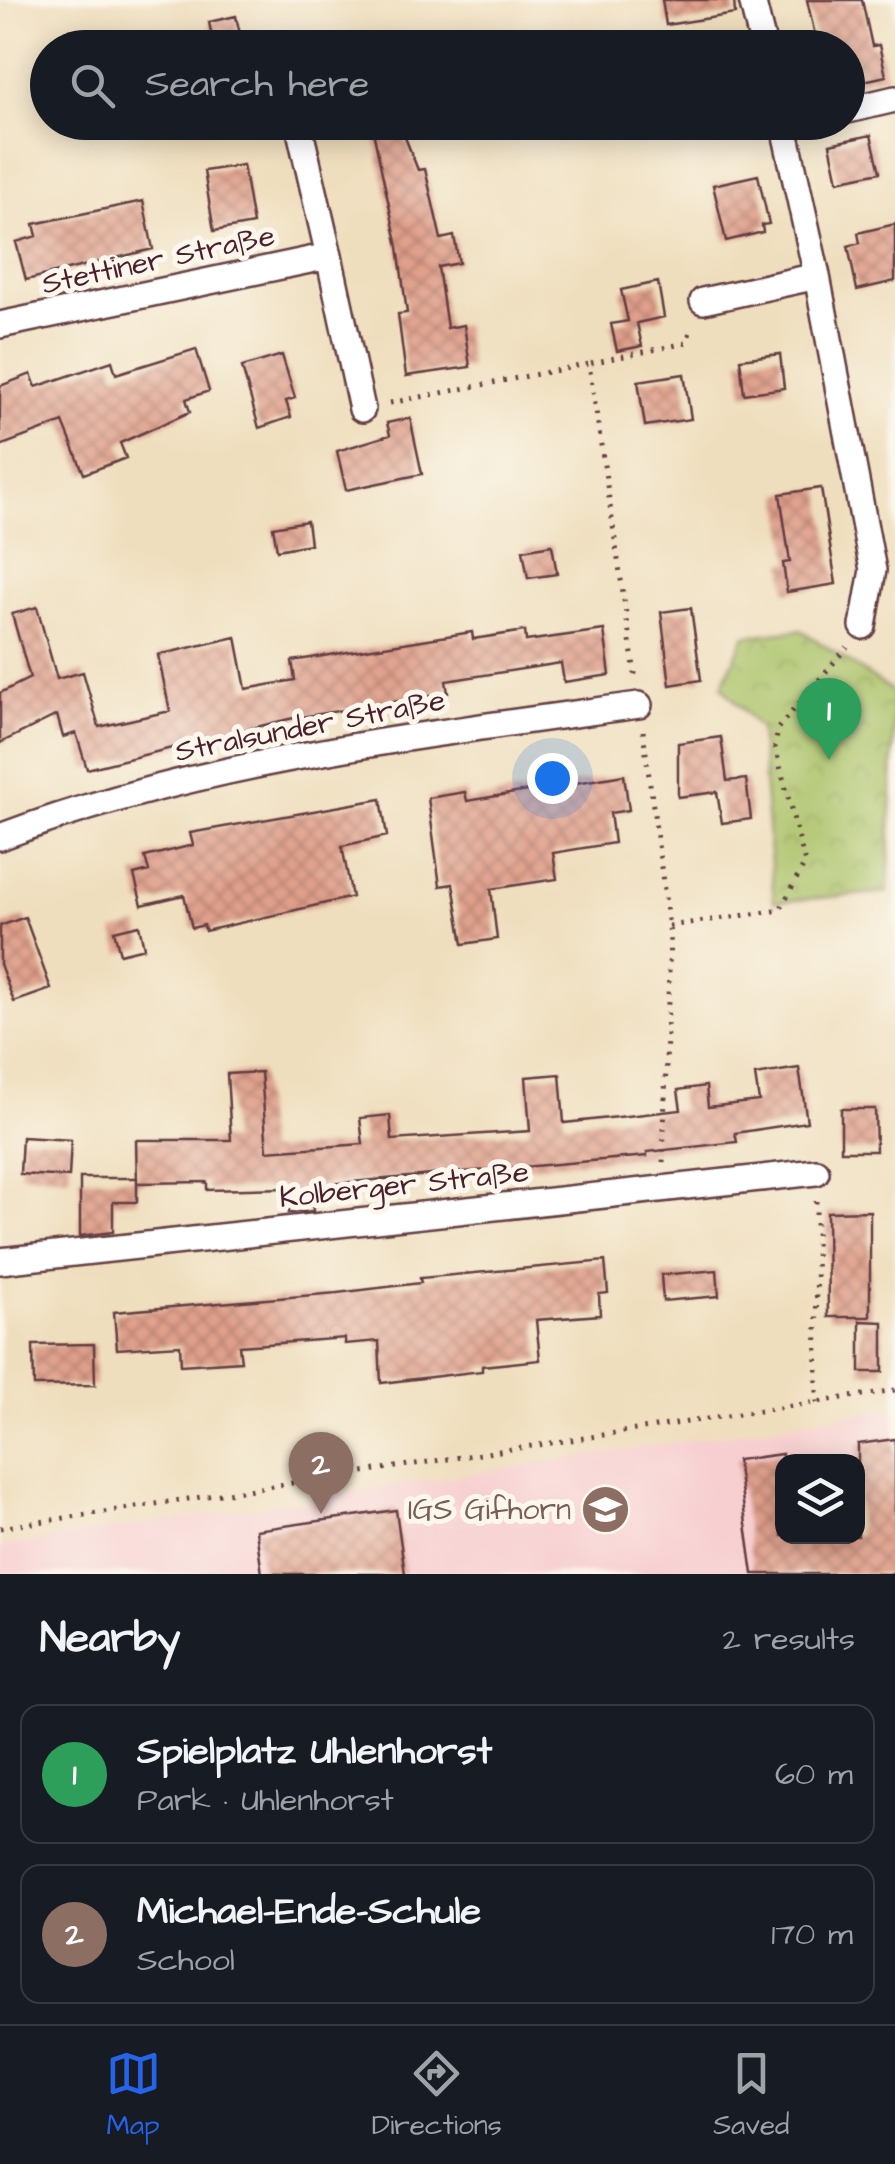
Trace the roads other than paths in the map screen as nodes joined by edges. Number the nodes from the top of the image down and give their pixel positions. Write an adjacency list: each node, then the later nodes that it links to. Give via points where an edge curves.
1 (752, 0): 2 (street)
2 (760, 30)
3 (895, 99): 4 (street)
4 (865, 106)
5 (302, 140): 7 (street)
6 (790, 140): 8 (street)
7 (328, 256): 10 (street, Stettiner Straße); 11 (street)
8 (817, 276): 9 (street); 12 (street, via 873,570)
9 (702, 302)
10 (0, 325)
11 (362, 409)
12 (863, 626)
13 (639, 705): 14 (street, Stralsunder Straße, via 304,754 170,784)
14 (0, 838)
15 (816, 1172): 16 (street, Kolberger Straße)
16 (0, 1261)

